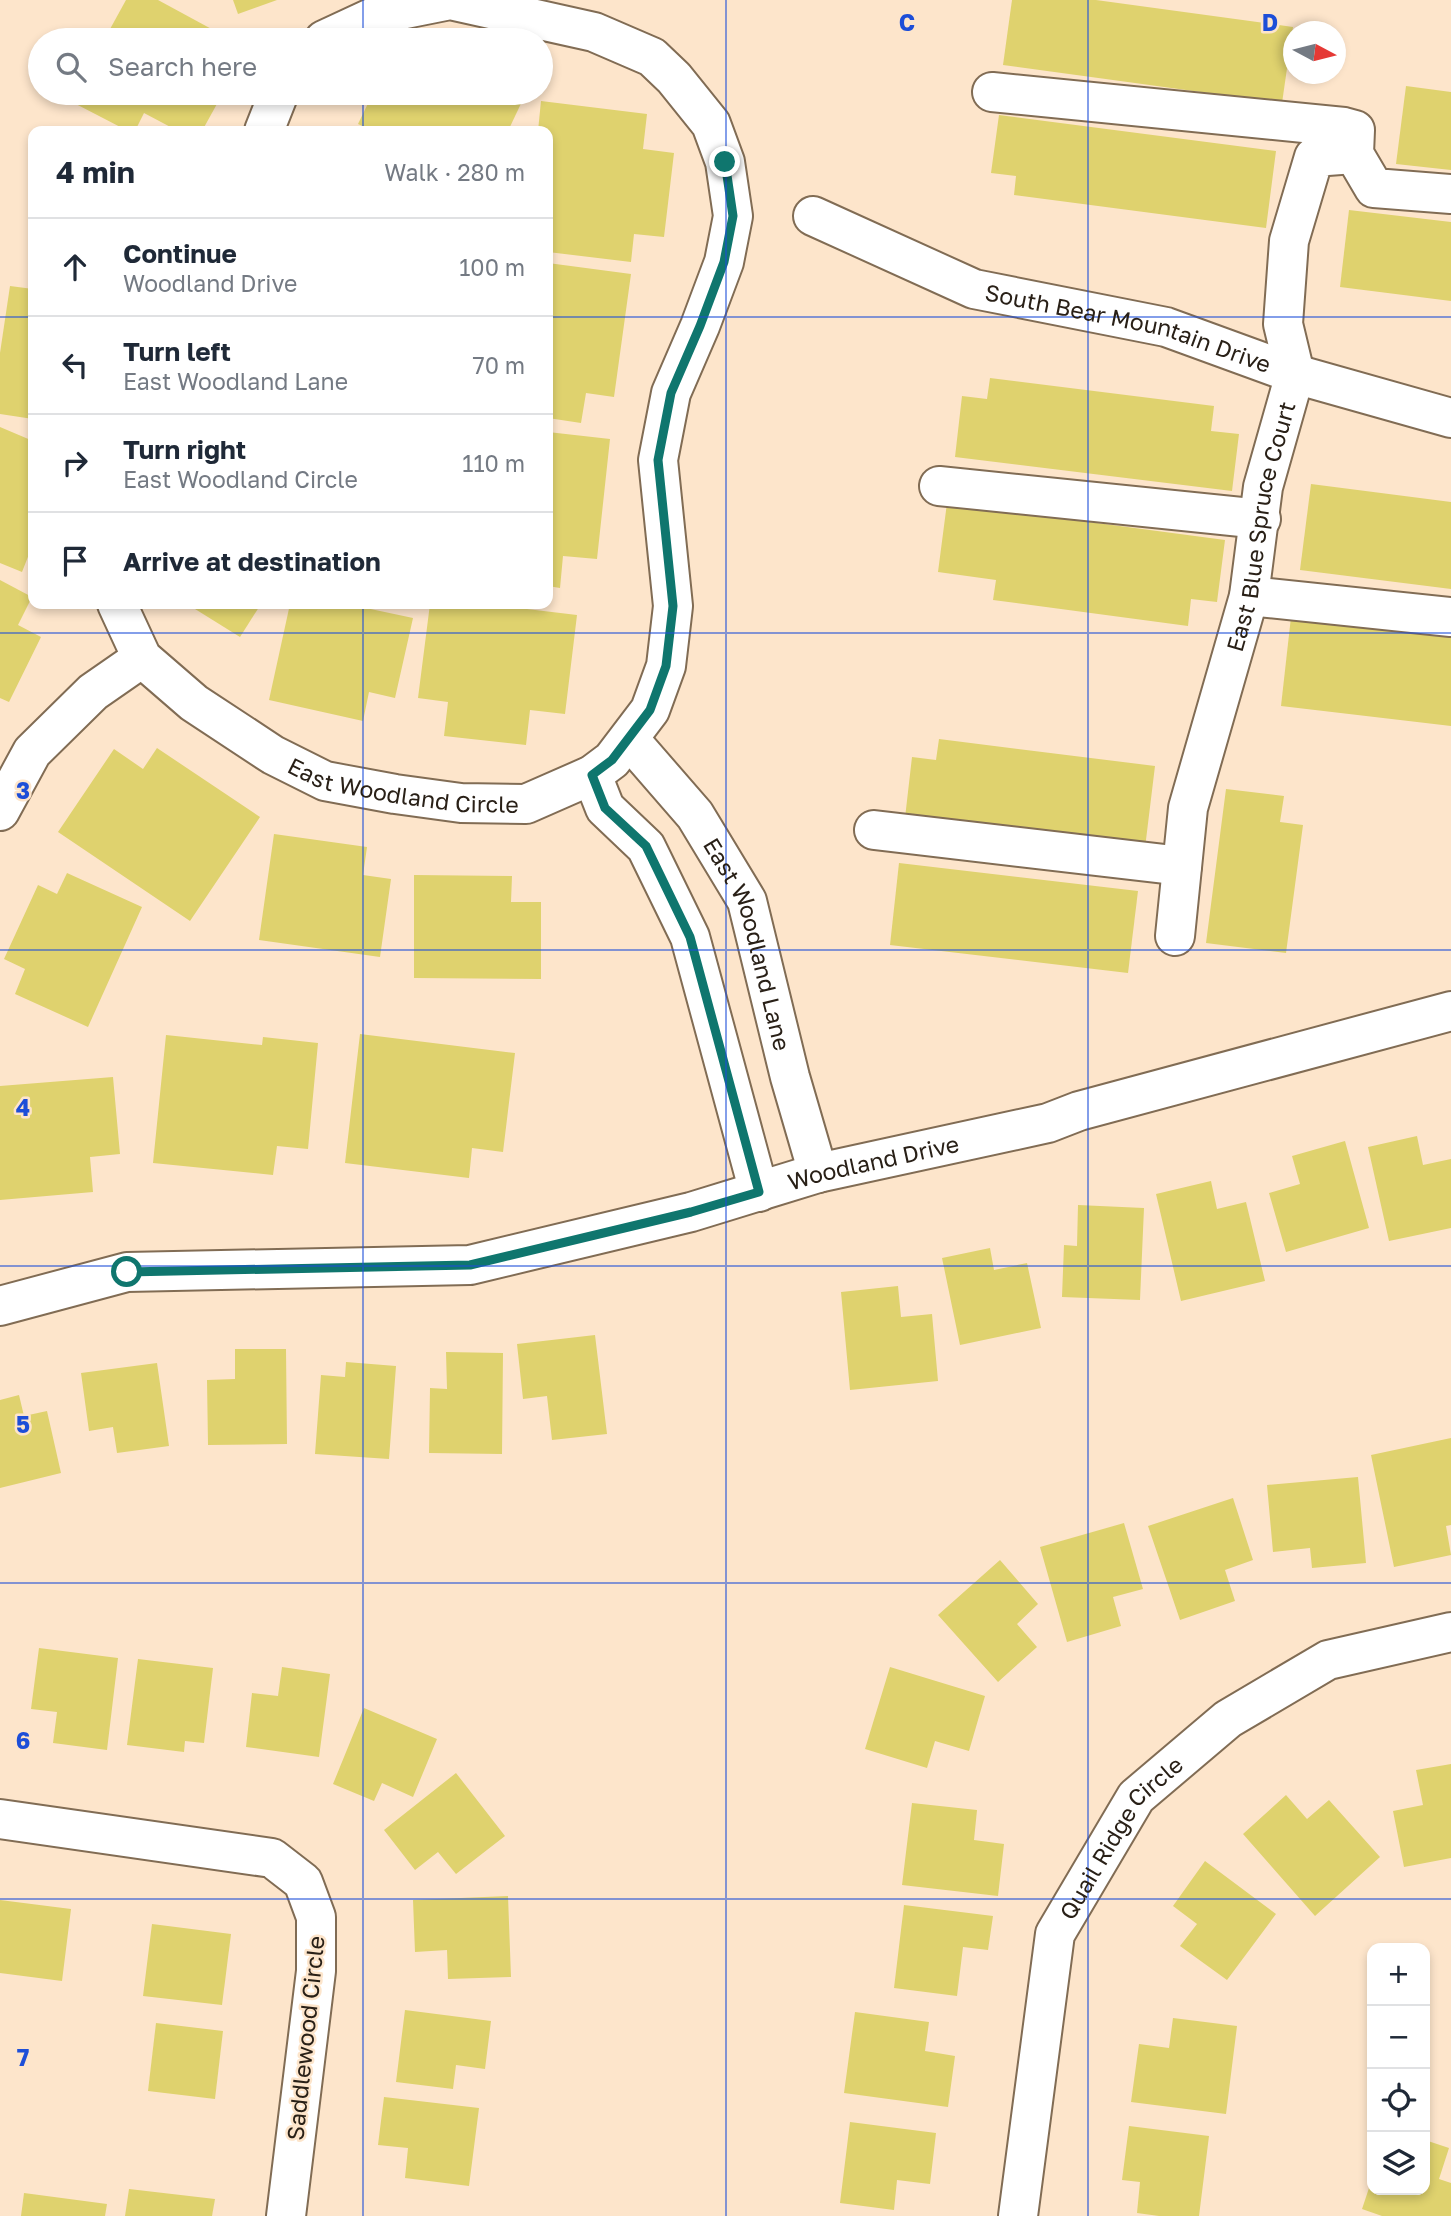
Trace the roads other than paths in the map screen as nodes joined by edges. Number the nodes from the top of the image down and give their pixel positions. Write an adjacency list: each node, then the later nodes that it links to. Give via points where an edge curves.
1 (350, 28): 16 (street, East Woodland Circle, via 380,14 450,0 594,32 652,57 711,124 725,162 733,216 724,262 671,393 660,447 672,618 666,666 650,710)
2 (992, 92): 5 (street)
3 (274, 105): 4 (street)
4 (266, 126)
5 (1349, 140): 6 (street, via 1374,188); 8 (street, East Blue Spruce Court, via 1314,157 1289,241 1283,324)
6 (1451, 194)
7 (813, 216): 8 (street, South Bear Mountain Drive, via 974,289 1166,327)
8 (1294, 374): 9 (street, South Bear Mountain Drive); 11 (street, East Blue Spruce Court, via 1264,487)
9 (1451, 418)
10 (939, 486): 11 (street)
11 (1261, 519): 12 (street, East Blue Spruce Court)
12 (1249, 596): 14 (street); 20 (street, East Blue Spruce Court, via 1188,808)
13 (119, 609): 15 (street, East Woodland Circle)
14 (1451, 617)
15 (142, 658): 17 (street, East Woodland Circle, via 194,703 273,755 325,781 461,803 526,804); 18 (street, via 93,692 32,752)
16 (629, 740): 17 (street, East Woodland Circle); 23 (street, East Woodland Lane, via 695,814 747,901)
17 (592, 775): 24 (street, via 605,808 646,846 690,937)
18 (0, 811)
19 (874, 830): 20 (street)
20 (1182, 866): 21 (street, East Blue Spruce Court)
21 (1175, 936)
22 (1451, 1012): 23 (street, Woodland Drive, via 1048,1123)
23 (818, 1173): 24 (street, Woodland Drive)
24 (759, 1192): 25 (street, Woodland Drive, via 470,1265 127,1272)
25 (0, 1306)
26 (1451, 1632): 29 (street, Quail Ridge Circle, via 1328,1660 1228,1719 1136,1797 1055,1934)
27 (0, 1819): 28 (street, Saddlewood Circle, via 272,1858 303,1882 316,1917 316,1971)
28 (286, 2216)
29 (1017, 2216)

